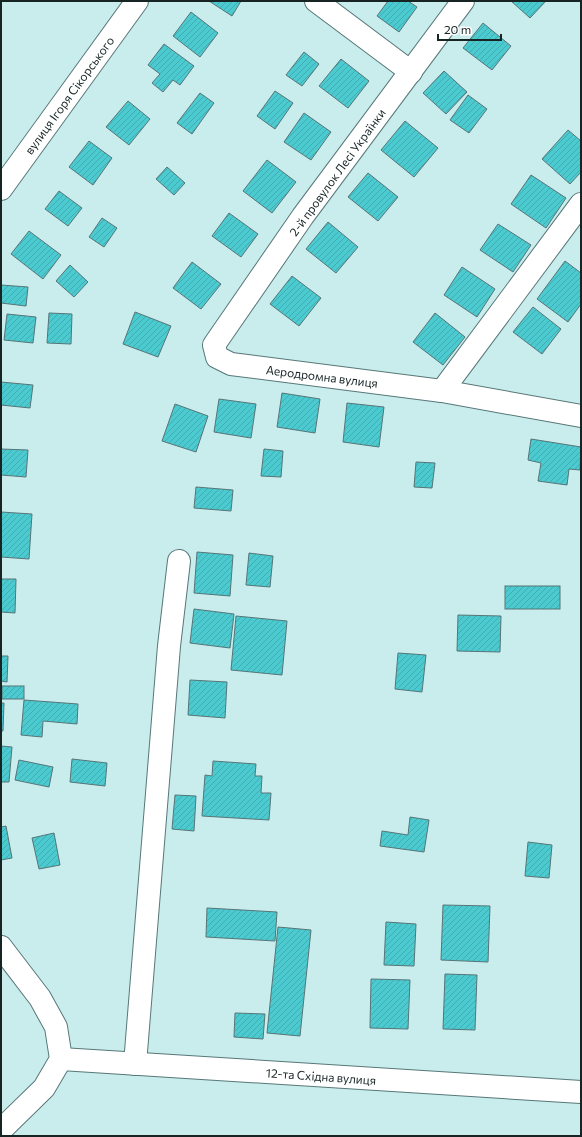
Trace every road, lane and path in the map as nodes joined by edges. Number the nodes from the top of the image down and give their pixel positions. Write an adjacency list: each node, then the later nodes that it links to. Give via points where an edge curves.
1 (136, 1): 5 (street, вулиця Ігоря Сікорського)
2 (316, 1): 4 (street)
3 (464, 1): 4 (street, 2-й провулок Лесі Українки)
4 (410, 72): 7 (street, 2-й провулок Лесі Українки, via 303,216)
5 (1, 189)
6 (581, 204): 8 (street)
7 (214, 345): 8 (street, Аеродромна вулиця, via 217,357 231,364)
8 (442, 390): 9 (street, Аеродромна вулиця)
9 (581, 416)
10 (178, 561): 13 (street)
11 (1, 947): 12 (street, via 40,998 56,1027)
12 (61, 1059): 13 (street, 12-та Східна вулиця); 15 (street, via 44,1088)
13 (135, 1064): 14 (street, 12-та Східна вулиця)
14 (581, 1092)
15 (1, 1130)

